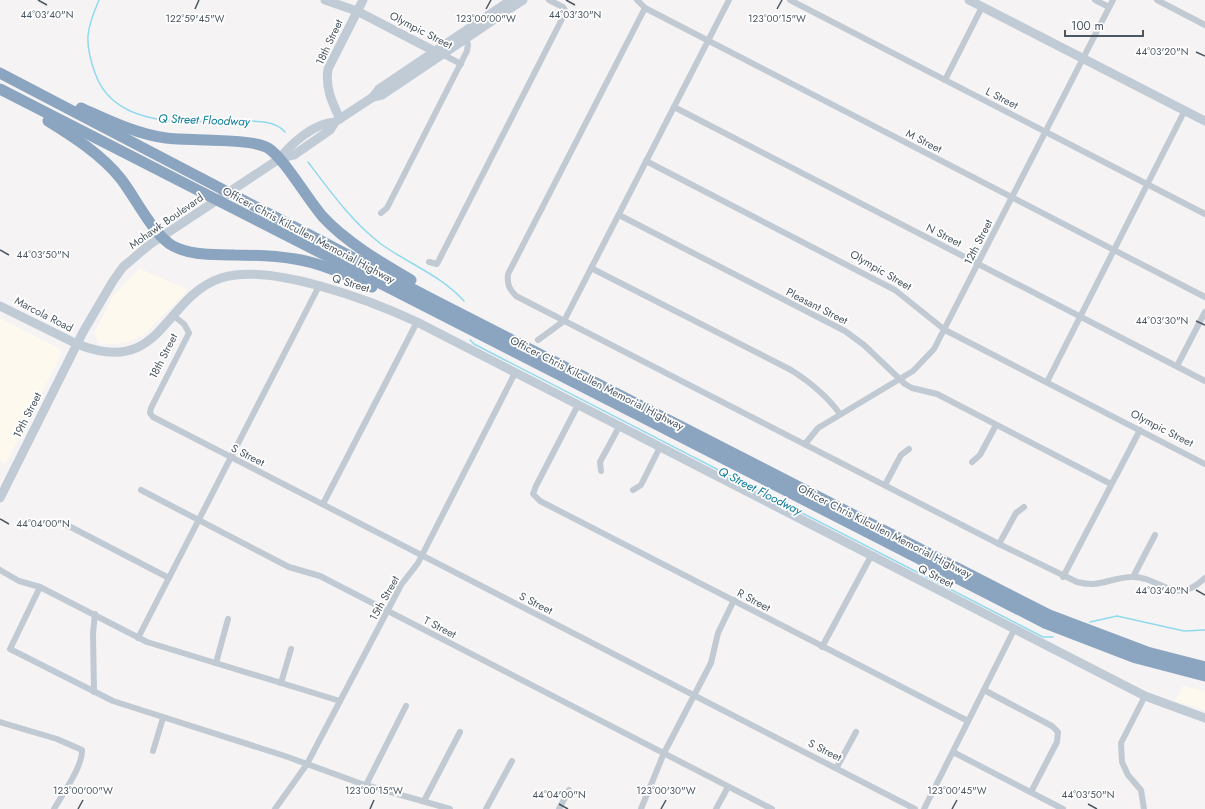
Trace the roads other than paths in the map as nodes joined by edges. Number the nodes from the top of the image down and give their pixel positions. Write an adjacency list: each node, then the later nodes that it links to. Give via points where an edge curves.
1 (326, 0): 16 (street, Olympic Street)
2 (363, 0): 16 (street, 18th Street)
3 (511, 0): 20 (street, Mohawk Boulevard)
4 (523, 0): 18 (street, Mohawk Boulevard)
5 (549, 0): 41 (street, via 564,9 564,15 437,264)
6 (637, 0): 15 (street, M Street)
7 (729, 0): 19 (street)
8 (790, 0): 25 (street, L Street)
9 (969, 0): 13 (street)
10 (1096, 0): 14 (street)
11 (1113, 0): 14 (street, 12th Street)
12 (1157, 0): 17 (street)
13 (982, 7): 21 (street); 25 (street)
14 (1110, 7): 21 (street, 12th Street)
15 (645, 8): 19 (street, M Street); 52 (street, via 508,274 509,288 516,296)
16 (357, 11): 20 (street, Olympic Street); 29 (street, 18th Street, via 331,62 326,79)
17 (1205, 25)
18 (465, 39): 20 (street, Mohawk Boulevard); 22 (street, via 468,49)
19 (708, 41): 27 (street); 35 (street, M Street)
20 (438, 53): 22 (street, Olympic Street); 29 (street, Mohawk Boulevard, via 379,88 373,97)
21 (1084, 58): 28 (street); 31 (street, 12th Street)
22 (461, 64): 36 (street, via 387,208)
23 (0, 70): 32 (highway, via 137,131 166,138 255,143 268,149)
24 (0, 73): 46 (highway, Officer Chris Kilcullen Memorial Highway)
25 (945, 80): 31 (street, L Street)
26 (0, 90): 39 (highway, via 66,132 101,158 121,178); 47 (highway, Officer Chris Kilcullen Memorial Highway)
27 (674, 107): 33 (street); 42 (street, N Street)
28 (1185, 110): 30 (street); 34 (street)
29 (338, 120): 32 (street, Mohawk Boulevard, via 324,122 289,146)
30 (1205, 121)
31 (1046, 132): 34 (street, L Street); 35 (street, 12th Street)
32 (279, 159): 39 (street, Mohawk Boulevard); 46 (highway, via 324,218 378,260 421,286)
33 (646, 161): 38 (street); 54 (street, Olympic Street, via 895,290)
34 (1148, 184): 37 (street, L Street); 40 (street)
35 (1012, 198): 40 (street, M Street); 42 (street, 12th Street)
36 (381, 213)
37 (1205, 214)
38 (619, 215): 43 (street); 59 (street, Pleasant Street, via 850,335)
39 (162, 238): 47 (highway, via 184,251 203,254 296,259 347,276 408,303); 56 (street, Mohawk Boulevard, via 149,245 112,280)
40 (1114, 250): 45 (street, M Street); 51 (street)
41 (428, 262)
42 (978, 264): 51 (street, N Street); 54 (street, 12th Street)
43 (591, 268): 52 (street); 64 (street, via 791,370 821,392)
44 (319, 286): 50 (street, Q Street, via 254,275 222,277 201,288); 53 (street, Q Street, via 370,302); 71 (street)
45 (1205, 297)
46 (434, 300): 103 (highway, Officer Chris Kilcullen Memorial Highway, via 1049,615 1147,652)
47 (422, 305): 104 (highway, Officer Chris Kilcullen Memorial Highway, via 1045,623 1136,658)
48 (0, 306): 56 (street, Marcola Road)
49 (1205, 312): 57 (street)
50 (174, 316): 56 (street, Q Street, via 153,338 129,350 103,352); 63 (street, 18th Street, via 184,324 189,333)
51 (1080, 316): 57 (street, N Street); 61 (street)
52 (564, 321): 55 (street); 68 (street)
53 (417, 322): 58 (street, Q Street); 80 (street)
54 (944, 330): 59 (street, 12th Street, via 934,349 913,371); 61 (street, Olympic Street)
55 (538, 340)
56 (77, 344): 79 (street, 19th Street)
57 (1177, 366): 60 (street, N Street)
58 (515, 373): 62 (street, Q Street); 86 (street, 15th Street)
59 (900, 380): 64 (street, 12th Street); 65 (street, Pleasant Street, via 912,388 937,394)
60 (1205, 381)
61 (1047, 382): 67 (street, Olympic Street)
62 (578, 405): 66 (street, Q Street); 94 (street, R Street, via 534,494 540,500)
63 (150, 412): 71 (street, S Street, via 153,417)
64 (840, 414): 68 (street, 12th Street, via 818,428)
65 (996, 425): 72 (street, via 980,455); 75 (street, Pleasant Street)
66 (619, 427): 69 (street, Q Street); 74 (street, via 600,462)
67 (1140, 430): 73 (street, Olympic Street); 75 (street)
68 (805, 444): 76 (street)
69 (660, 447): 78 (street, via 641,485); 87 (street, Q Street)
70 (909, 448): 76 (street, via 901,455)
71 (231, 458): 80 (street, S Street); 82 (street)
72 (972, 462)
73 (1205, 464)
74 (601, 471)
75 (1111, 484): 89 (street)
76 (885, 486): 85 (street)
77 (141, 490): 82 (street, T Street)
78 (633, 490)
79 (0, 496)
80 (322, 504): 86 (street, S Street)
81 (1024, 508): 85 (street, via 1016,513)
82 (199, 520): 91 (street); 95 (street, T Street, via 289,567 320,576)
83 (63, 523): 91 (street)
84 (1155, 535): 90 (street)
85 (999, 544): 89 (street)
86 (422, 556): 95 (street, 15th Street, via 401,584); 108 (street, S Street)
87 (870, 556): 98 (street, Q Street); 100 (street)
88 (0, 570): 93 (street, via 19,581)
89 (1063, 577): 90 (street, via 1089,586)
90 (1133, 577): 92 (street, via 1178,591 1196,586)
91 (169, 578): 99 (street)
92 (1205, 578)
93 (40, 587): 96 (street); 107 (street, via 10,649)
94 (734, 600): 100 (street, R Street); 108 (street, via 718,633 711,663)
95 (387, 611): 110 (street, 15th Street); 120 (street, T Street)
96 (95, 614): 99 (street); 107 (street)
97 (228, 619): 102 (street)
98 (1014, 630): 106 (street); 109 (street, Q Street)
99 (138, 638): 102 (street)
100 (822, 647): 114 (street, R Street)
101 (291, 649): 105 (street)
102 (216, 663): 105 (street)
103 (1205, 667)
104 (1205, 676)
105 (281, 683): 110 (street)
106 (984, 690): 114 (street); 127 (street, via 1052,726 1058,732 1057,742)
107 (94, 692): 112 (street)
108 (694, 695): 120 (street); 123 (street, S Street)
109 (1144, 696): 113 (street, Q Street); 140 (street, via 1121,743 1120,752 1128,775 1141,790)
110 (340, 701): 122 (street, 15th Street)
111 (406, 706): 124 (street)
112 (163, 718): 118 (street); 122 (street)
113 (1205, 718)
114 (968, 721): 119 (street)
115 (0, 722): 129 (street, via 57,739 82,750 79,764)
116 (460, 732): 128 (street)
117 (856, 732): 123 (street)
118 (153, 751)
119 (953, 752): 127 (street); 138 (street)
120 (664, 753): 125 (street, T Street); 134 (street)
121 (512, 761): 132 (street)
122 (307, 764): 124 (street); 130 (street, 15th Street)
123 (837, 767): 137 (street, S Street)
124 (366, 785): 128 (street)
125 (728, 787): 135 (street); 136 (street, T Street)
126 (569, 790): 133 (street)
127 (1032, 792): 139 (street)
128 (424, 801): 131 (street)
129 (54, 809)
130 (275, 809)
131 (450, 809)
132 (486, 809)
133 (559, 809)
134 (641, 809)
135 (716, 809)
136 (772, 809)
137 (915, 809)
138 (924, 809)
139 (1064, 809)
140 (1144, 809)

